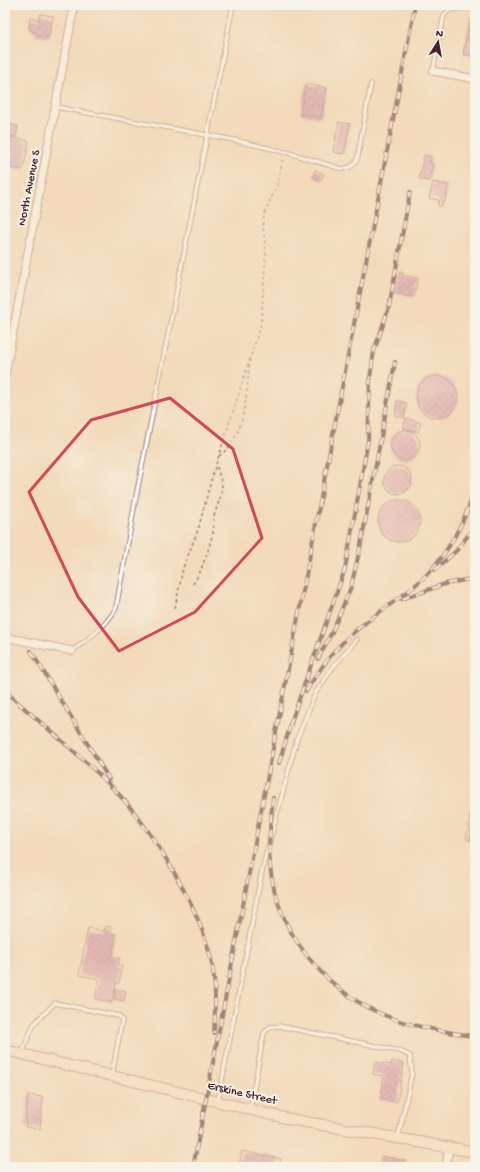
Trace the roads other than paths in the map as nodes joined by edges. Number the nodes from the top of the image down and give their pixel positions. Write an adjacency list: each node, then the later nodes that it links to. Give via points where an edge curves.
1 (70, 5): 7 (street, North Avenue S, via 73,12)
2 (233, 5): 8 (lane)
3 (475, 7): 4 (lane, via 450,10 444,15)
4 (433, 71): 5 (street)
5 (475, 79)
6 (371, 84): 8 (lane, via 357,160 352,167 342,169 283,152)
7 (56, 107): 8 (lane); 9 (street, North Avenue S)
8 (207, 135): 12 (lane, via 116,608 103,627)
9 (5, 376)
10 (5, 637): 12 (street)
11 (357, 640): 16 (lane, via 314,694 297,739 263,866)
12 (72, 651)
13 (5, 1050): 14 (main road, Erskine Street)
14 (22, 1054): 15 (main road, Erskine Street); 15 (lane, via 34,1024 55,1003 119,1016 122,1020)
15 (112, 1076): 16 (main road, Erskine Street)
16 (218, 1102): 17 (main road, Erskine Street)
17 (250, 1110): 18 (main road, Erskine Street, via 326,1127); 18 (lane, via 264,1033 270,1027 279,1026 400,1051 410,1056 412,1073)
18 (398, 1139): 19 (main road, Erskine Street)
19 (449, 1148): 20 (main road, Erskine Street); 21 (street)
20 (475, 1152)
21 (446, 1167)

